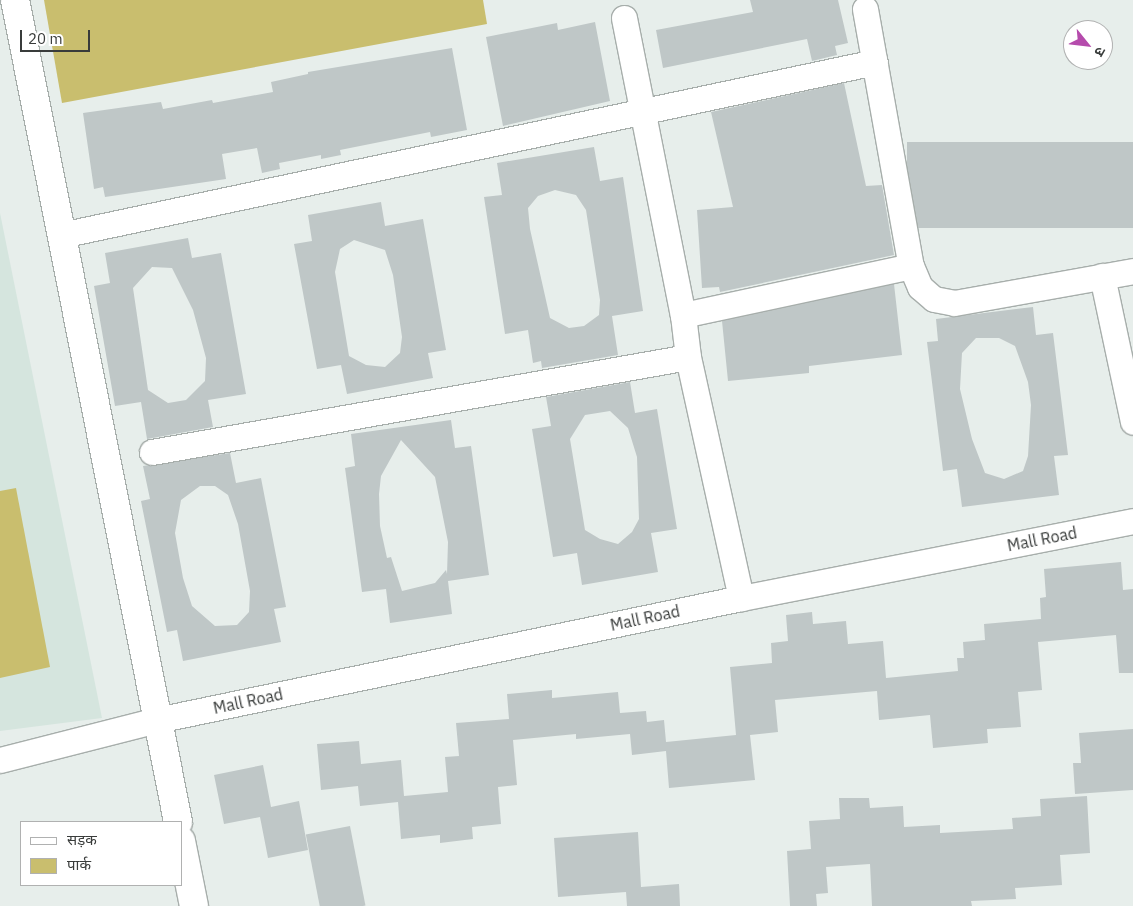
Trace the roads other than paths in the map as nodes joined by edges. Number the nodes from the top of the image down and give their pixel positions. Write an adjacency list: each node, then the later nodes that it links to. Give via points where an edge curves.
1 (15, 0): 6 (street)
2 (865, 9): 4 (street)
3 (624, 18): 5 (street)
4 (875, 62): 5 (street); 7 (street)
5 (642, 112): 6 (street); 10 (street)
6 (61, 235): 16 (street)
7 (911, 266): 9 (street, via 920,287 934,299 954,303); 10 (street)
8 (1133, 271): 9 (street)
9 (1102, 276): 12 (street)
10 (683, 315): 11 (street)
11 (688, 357): 13 (street); 15 (street)
12 (1133, 422)
13 (152, 452)
14 (1133, 521): 15 (street, Mall Road)
15 (741, 598): 16 (street, Mall Road)
16 (157, 720): 17 (street, Mall Road); 18 (street)
17 (0, 760)
18 (178, 821)
19 (182, 846): 20 (street)
20 (194, 906)

